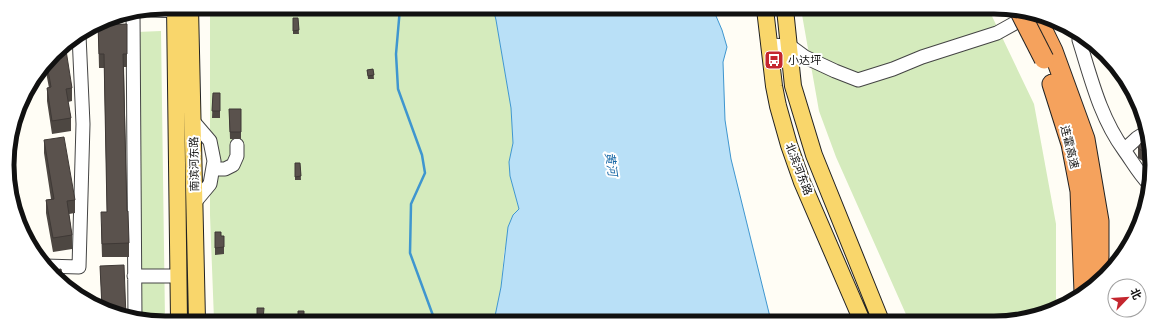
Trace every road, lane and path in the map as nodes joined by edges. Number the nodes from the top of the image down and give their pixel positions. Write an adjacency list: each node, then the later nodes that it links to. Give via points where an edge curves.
1 (182, 14): 14 (main road, 南滨河东路)
2 (182, 14): 26 (main road, 南滨河东路)
3 (766, 14): 11 (main road, 北滨河东路)
4 (786, 14): 12 (main road, 北滨河东路)
5 (1022, 17): 12 (street, via 997,33 858,80 805,57)
6 (1024, 17): 13 (highway, 连霍高速, bridge)
7 (133, 18): 25 (street)
8 (1037, 20): 13 (highway, 连霍高速)
9 (79, 40): 23 (street, via 83,124 79,267)
10 (1079, 40): 17 (street, via 1103,115)
11 (769, 45): 12 (street); 31 (main road, 北滨河东路, via 778,106 795,164)
12 (790, 46): 32 (main road, 北滨河东路, via 793,86 814,155)
13 (1049, 55): 24 (highway, 连霍高速, via 1085,139 1099,221); 27 (highway, 连霍高速, via 1080,190)
14 (192, 120): 19 (street, via 210,142); 22 (main road, 南滨河东路)
15 (1142, 135): 17 (street)
16 (237, 144): 19 (street, via 237,156 233,165 225,169)
17 (1124, 150): 18 (street)
18 (1134, 163): 20 (street); 21 (street)
19 (213, 169): 22 (street, via 210,184)
20 (1145, 169)
21 (1145, 180)
22 (195, 202): 30 (main road, 南滨河东路)
23 (52, 266)
24 (1098, 275)
25 (134, 276): 26 (street); 28 (street)
26 (178, 276): 29 (main road, 南滨河东路)
27 (1084, 287)
28 (135, 313)
29 (179, 316)
30 (197, 316)
31 (860, 316)
32 (879, 316)

